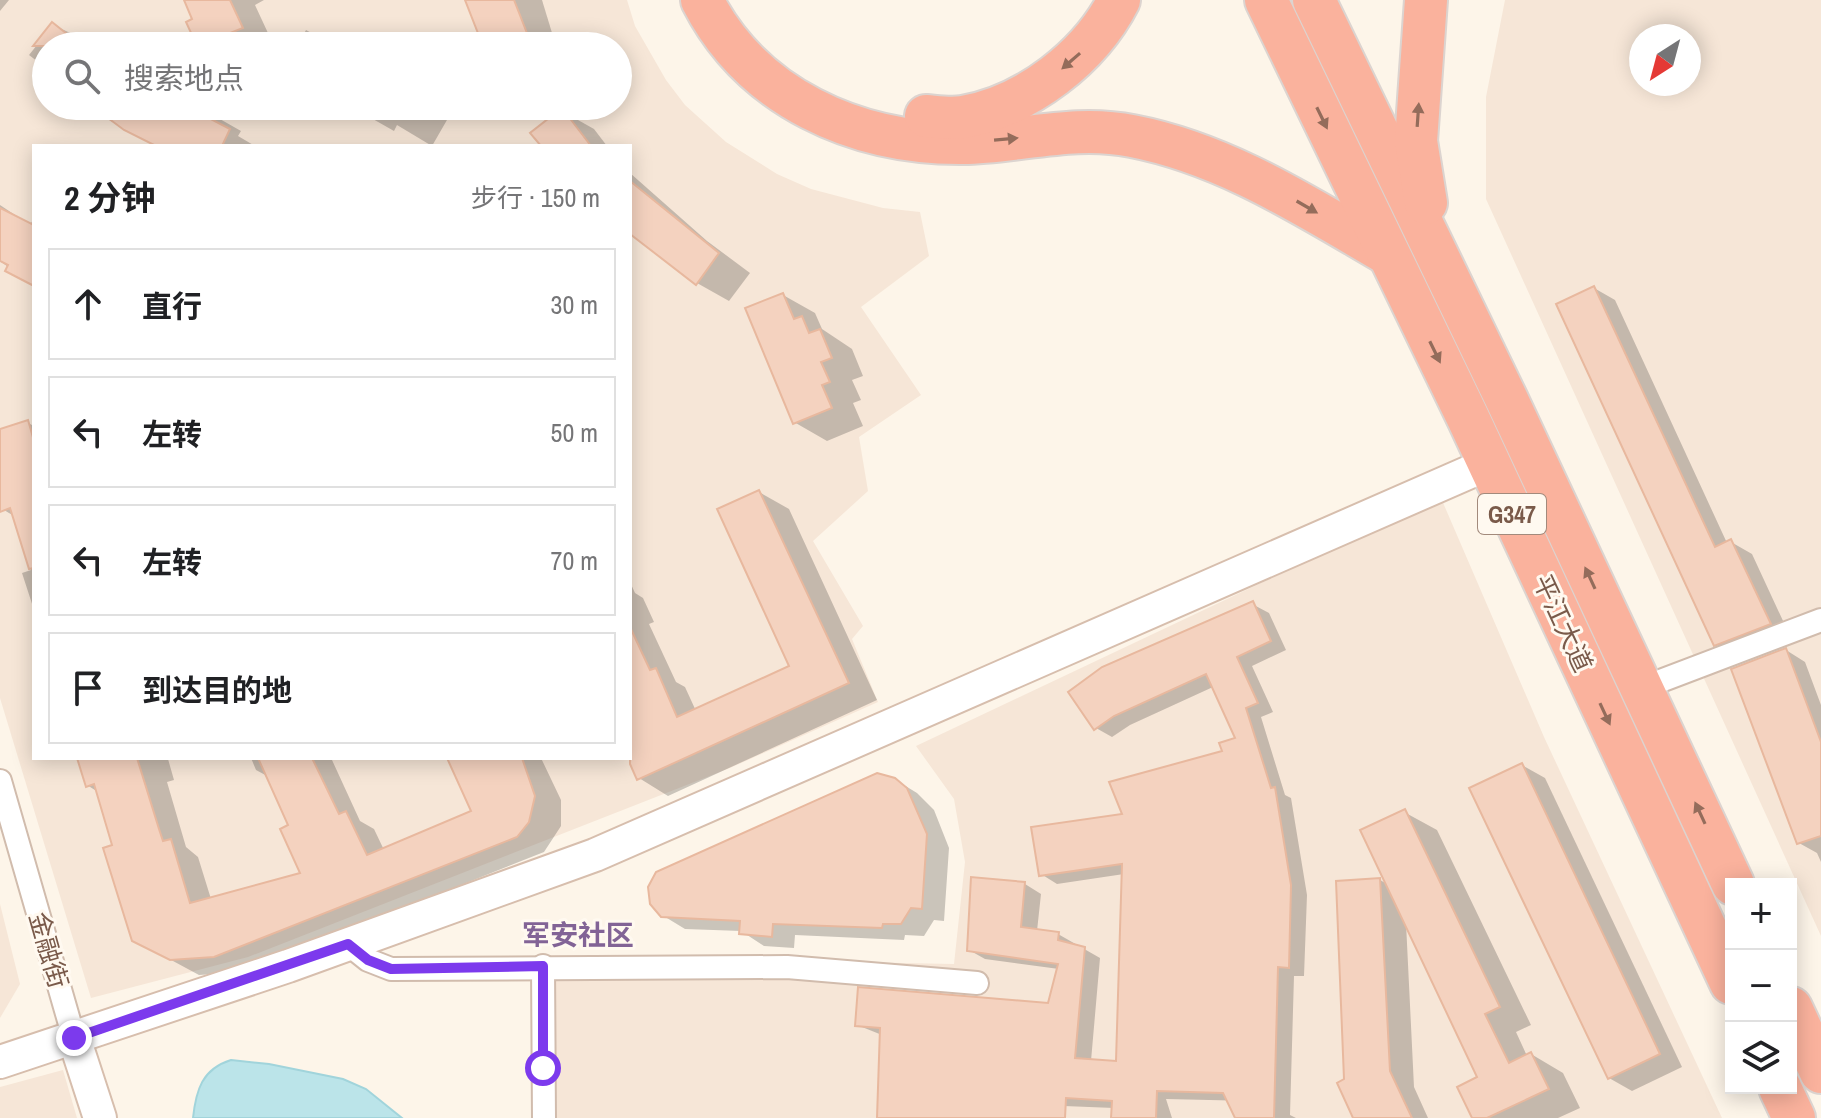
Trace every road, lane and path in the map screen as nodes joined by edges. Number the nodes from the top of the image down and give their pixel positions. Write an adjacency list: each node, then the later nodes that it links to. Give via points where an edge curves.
1 (702, 0): 8 (highway, one-way to 8, via 731,47 759,77 789,98 845,123 916,140 964,143 1074,131 1160,142 1269,185)
2 (729, 0): 3 (highway, one-way to 2, via 1089,45 1045,81 992,109 961,118 885,110 821,88 767,52)
3 (1119, 0)
4 (1266, 0): 8 (highway, 平江大道 / G347, one-way to 8)
5 (1426, 0): 7 (highway, one-way to 5, via 1416,141)
6 (1322, 17): 7 (highway, 平江大道 / G347)
7 (1433, 248): 11 (highway, 平江大道 / G347, one-way to 7)
8 (1388, 254): 9 (highway, 平江大道 / G347, one-way to 9)
9 (1488, 464): 14 (street, via 595,855); 16 (highway, 平江大道 / G347, one-way to 16)
10 (1821, 620): 11 (street)
11 (1642, 688): 13 (highway, 平江大道 / G347, one-way to 11)
12 (0, 781): 19 (street, 金融街)
13 (1730, 878)
14 (348, 944): 15 (street, via 391,969); 19 (street)
15 (543, 966): 17 (street, via 787,967); 24 (street)
16 (1725, 970)
17 (977, 983)
18 (1797, 1021): 21 (highway)
19 (74, 1038): 20 (street); 23 (street, 金融街)
20 (0, 1062)
21 (1821, 1072)
22 (1783, 1094): 25 (highway)
23 (100, 1118)
24 (544, 1118)
25 (1794, 1118)

